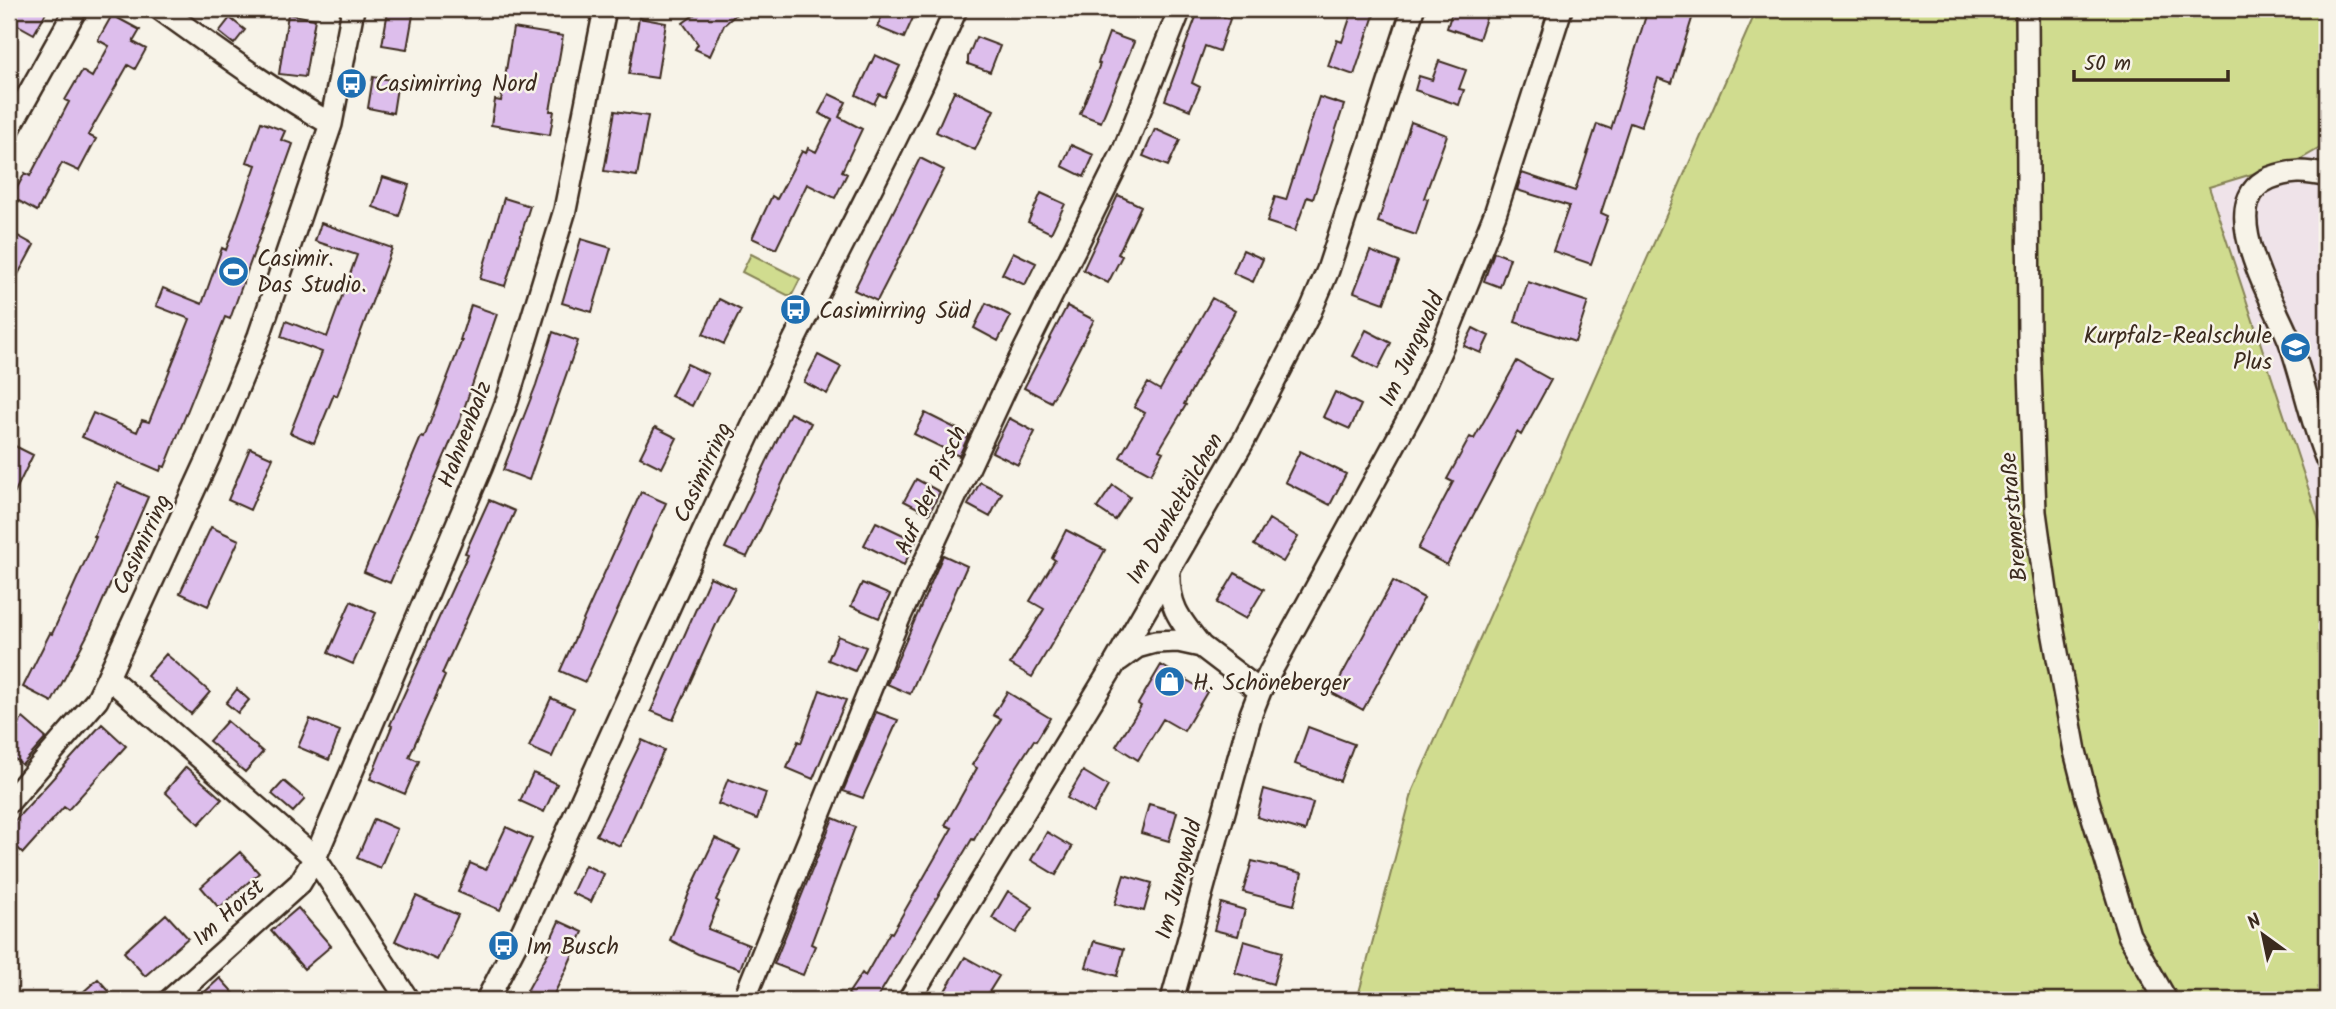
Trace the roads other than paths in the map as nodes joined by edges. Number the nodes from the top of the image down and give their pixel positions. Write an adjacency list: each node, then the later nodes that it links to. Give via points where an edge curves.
1 (76, 9): 11 (street)
2 (160, 9): 10 (street, via 260,81)
3 (353, 9): 10 (street, Casimirring)
4 (605, 9): 20 (street, Hahnenbalz, via 565,209 507,401)
5 (956, 9): 23 (street, Casimirring, via 740,453)
6 (1180, 9): 24 (street, Auf der Pirsch, via 1124,150 898,618)
7 (1413, 9): 14 (street, Im Dunkeltälchen, via 1328,270 1310,312 1244,440)
8 (1561, 9): 18 (street, Im Jungwald, via 1495,214 1441,349 1417,403)
9 (2027, 9): 27 (street, Bremerstraße, via 2029,342 2035,512 2047,598 2087,798 2129,934)
10 (331, 124): 17 (street, Casimirring, via 259,336)
11 (9, 129)
12 (2327, 176): 13 (street, via 2299,170 2261,182 2245,207 2245,222 2257,268 2290,342)
13 (2327, 460)
14 (1169, 567): 15 (street, via 1175,612); 16 (street, Im Dunkeltälchen)
15 (1201, 646): 16 (street, via 1155,642 1137,647); 18 (street)
16 (1115, 663): 25 (street, Im Dunkeltälchen)
17 (108, 677): 19 (street, Casimirring, via 97,700); 20 (street)
18 (1260, 691): 26 (street, Im Jungwald)
19 (9, 802)
20 (315, 858): 21 (street, Im Horst, via 300,883); 22 (street)
21 (170, 1000)
22 (408, 1000)
23 (487, 1000)
24 (744, 1000)
25 (909, 1000)
26 (1172, 1000)
27 (2166, 1000)

